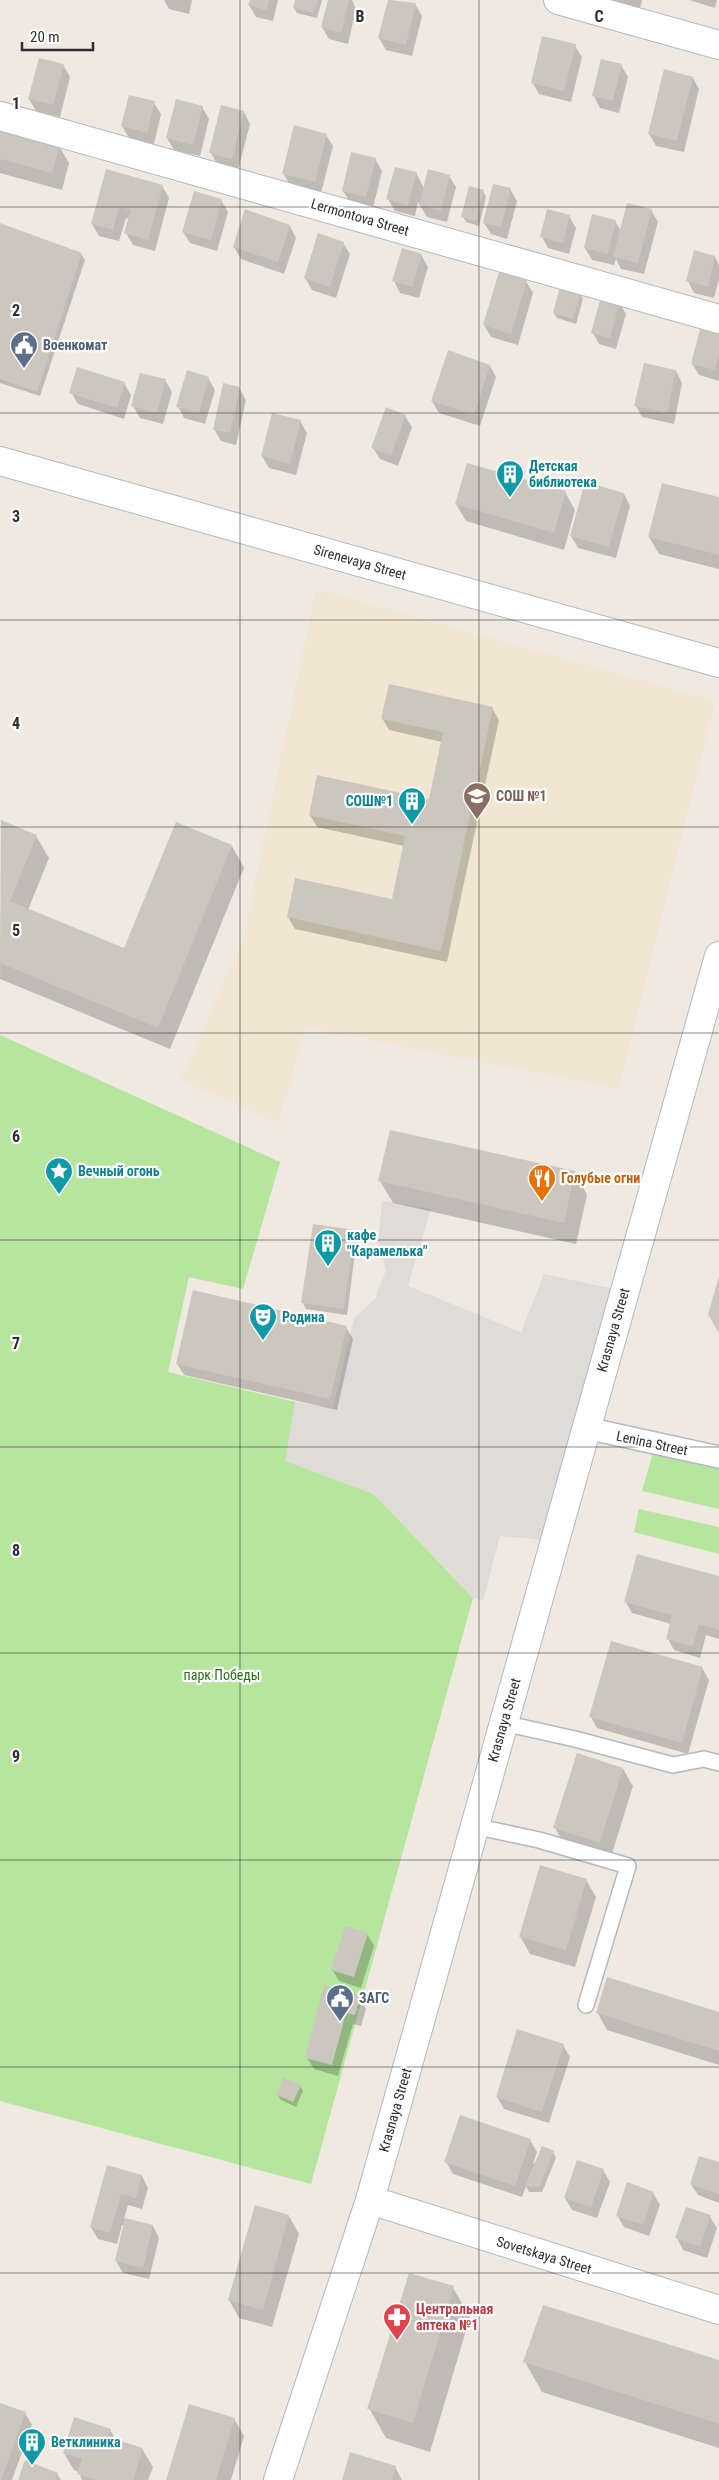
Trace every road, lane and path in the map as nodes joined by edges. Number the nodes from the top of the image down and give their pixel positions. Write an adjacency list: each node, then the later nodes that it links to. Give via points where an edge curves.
1 (558, 0): 2 (street)
2 (719, 45)
3 (0, 116): 4 (street, Lermontova Street)
4 (719, 318)
5 (0, 461): 6 (street, Sirenevaya Street)
6 (719, 663)
7 (719, 956): 8 (street, Krasnaya Street)
8 (586, 1428): 9 (street, Lenina Street); 10 (street, Krasnaya Street)
9 (719, 1457)
10 (503, 1723): 11 (lane, via 674,1765 704,1759); 12 (street, Krasnaya Street)
11 (719, 1763)
12 (474, 1826): 13 (lane, via 539,1840 628,1866); 14 (street, Krasnaya Street)
13 (586, 2005)
14 (370, 2200): 15 (street, Sovetskaya Street); 16 (street, Krasnaya Street)
15 (719, 2310)
16 (278, 2480)

